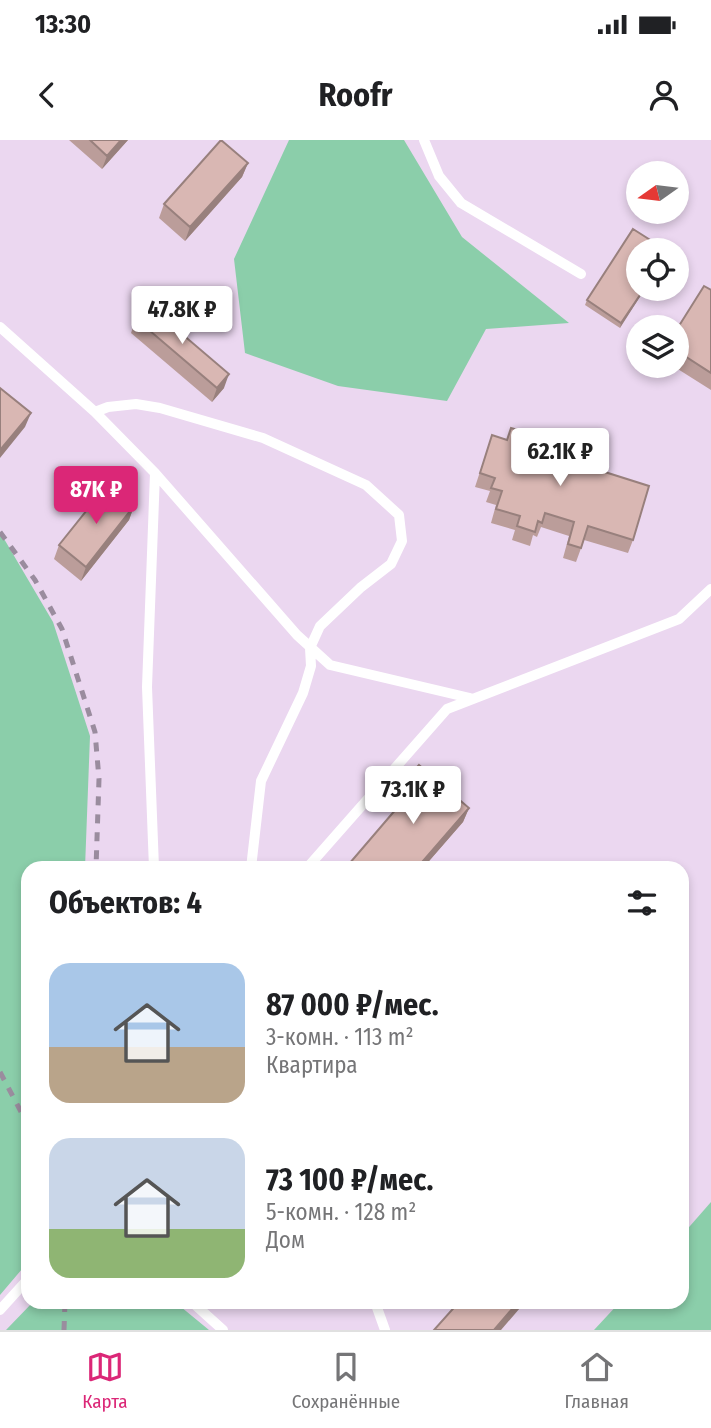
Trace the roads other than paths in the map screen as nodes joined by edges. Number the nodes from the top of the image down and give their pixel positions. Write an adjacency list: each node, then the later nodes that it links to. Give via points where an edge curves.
1 (425, 140): 2 (lane, via 439,176 461,203)
2 (581, 274)
3 (0, 327): 4 (lane)
4 (95, 412): 5 (lane); 7 (lane, via 136,404 263,438 366,485 399,515 402,541 391,564 320,626)
5 (155, 473): 7 (lane); 9 (lane, via 147,687)
6 (711, 589): 8 (lane, via 679,619)
7 (310, 648): 8 (lane, via 330,665); 10 (lane, via 311,666 303,693 261,781)
8 (470, 698): 11 (lane, via 447,709)
9 (154, 861)
10 (252, 861)
11 (313, 861)
12 (21, 1287): 15 (lane)
13 (200, 1309): 16 (lane)
14 (378, 1309): 17 (lane)
15 (0, 1310)
16 (223, 1330)
17 (385, 1330)

